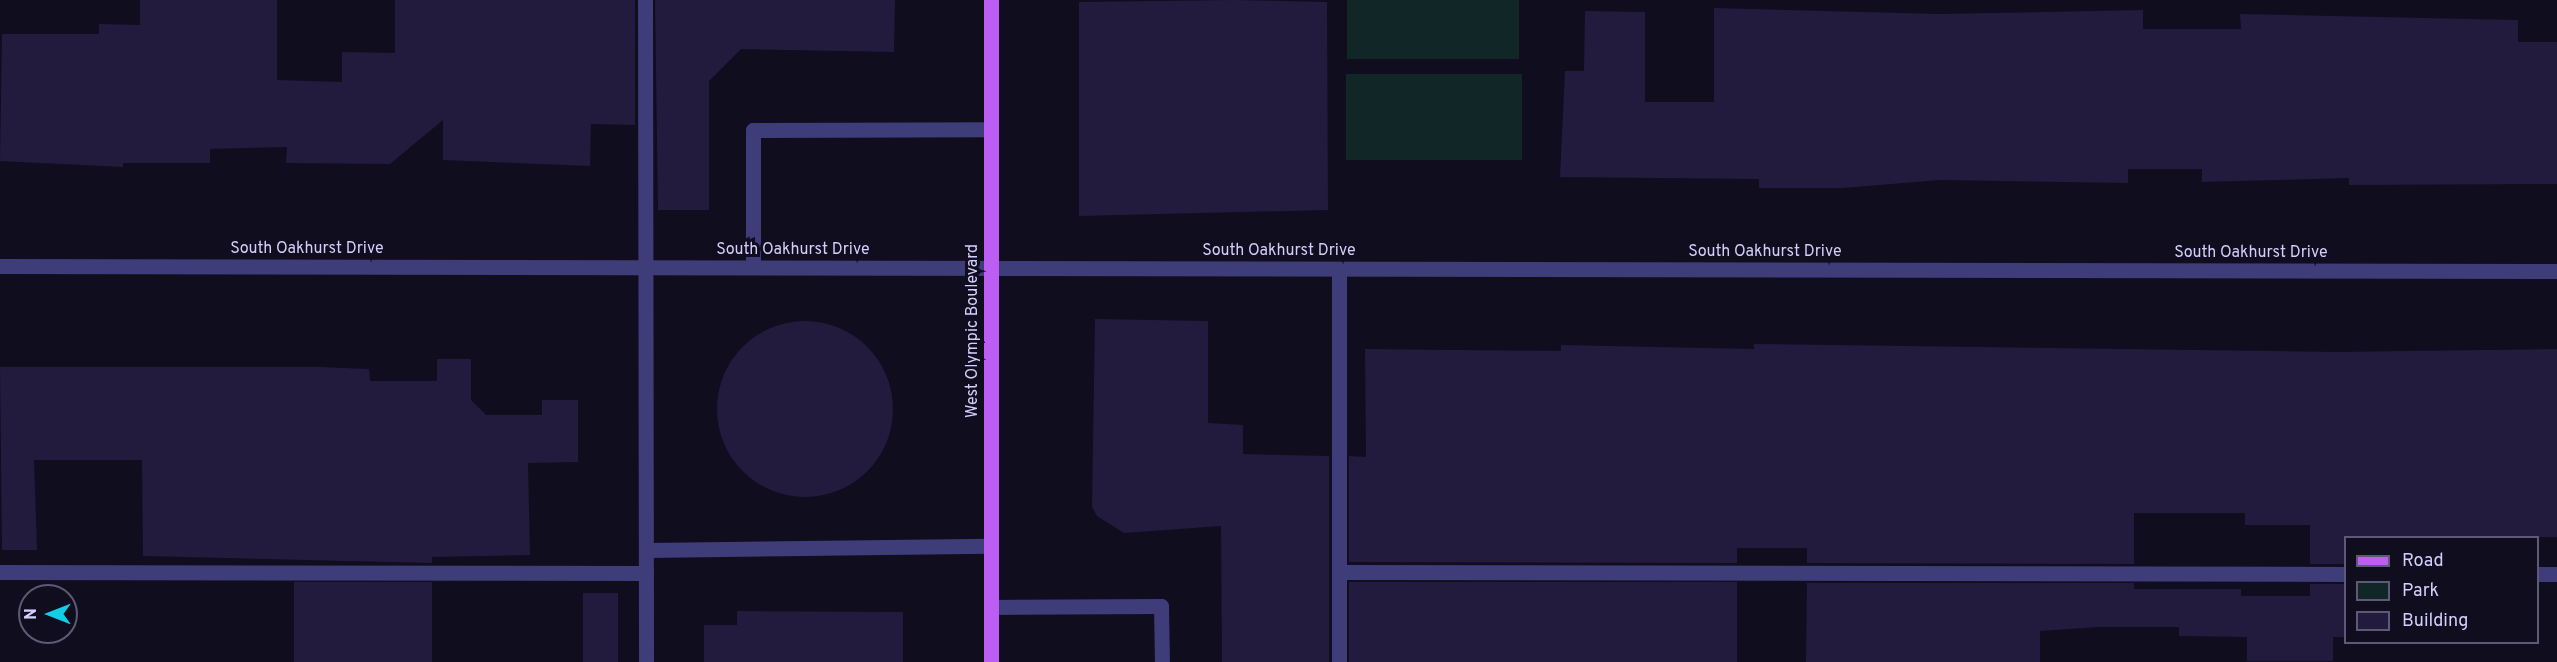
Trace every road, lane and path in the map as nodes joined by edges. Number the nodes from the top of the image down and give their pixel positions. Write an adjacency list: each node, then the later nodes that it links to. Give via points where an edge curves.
1 (645, 0): 5 (street)
2 (991, 0): 3 (main road, West Olympic Boulevard)
3 (991, 129): 6 (street, via 753,130); 7 (main road, West Olympic Boulevard)
4 (0, 266): 5 (street, South Oakhurst Drive)
5 (646, 267): 6 (street, South Oakhurst Drive); 11 (street)
6 (753, 267): 7 (street, South Oakhurst Drive)
7 (991, 268): 8 (street, South Oakhurst Drive); 10 (main road, West Olympic Boulevard)
8 (1339, 269): 9 (street, South Oakhurst Drive); 13 (street)
9 (2557, 271)
10 (991, 546): 11 (street); 18 (main road, West Olympic Boulevard)
11 (646, 550): 14 (street)
12 (0, 572): 14 (street)
13 (1339, 572): 15 (street); 22 (street)
14 (646, 573): 19 (street)
15 (2344, 574)
16 (2539, 574): 17 (street)
17 (2557, 574)
18 (991, 607): 20 (main road, West Olympic Boulevard); 21 (street, via 1161,606)
19 (646, 662)
20 (991, 662)
21 (1162, 662)
22 (1339, 662)

